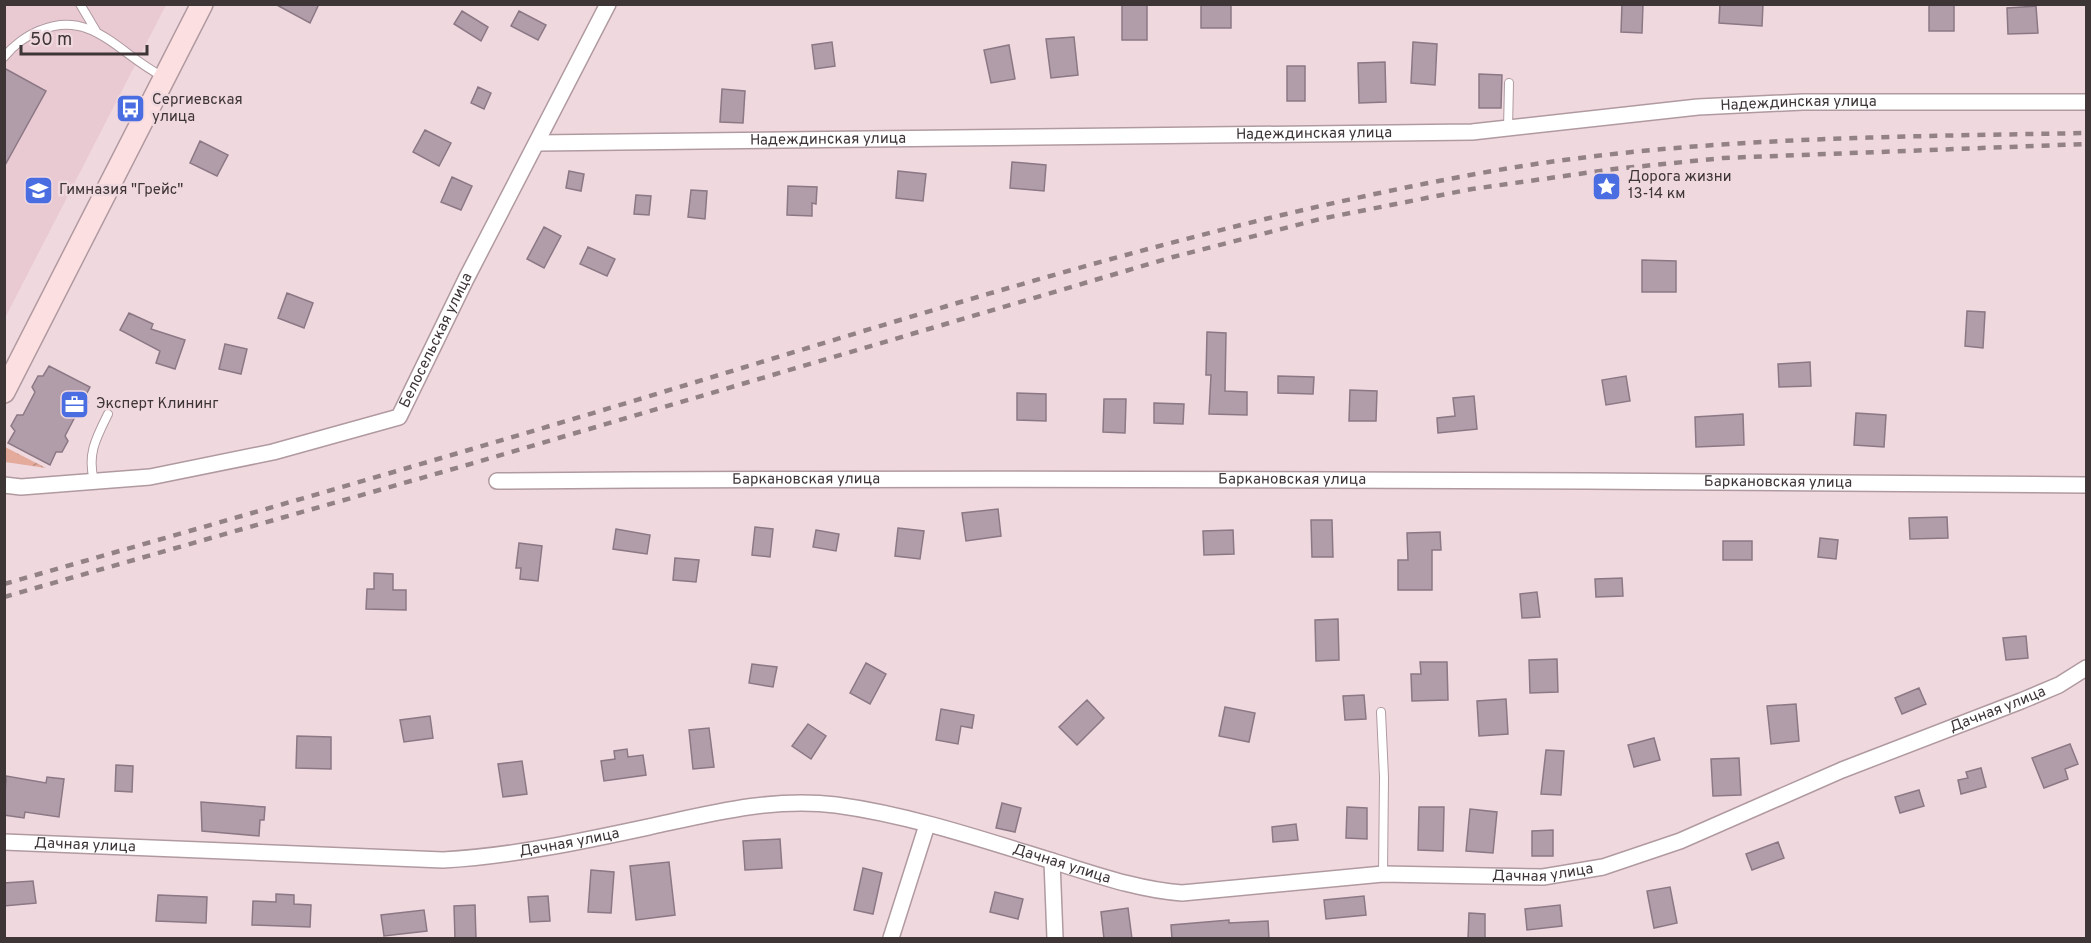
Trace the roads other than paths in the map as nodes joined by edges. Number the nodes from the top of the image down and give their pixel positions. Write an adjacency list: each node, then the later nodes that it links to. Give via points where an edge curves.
1 (80, 4): 4 (lane)
2 (202, 4): 6 (street)
3 (608, 4): 10 (street, Белосельская улица)
4 (96, 31): 5 (lane, via 77,24 55,24 33,33); 6 (lane)
5 (4, 57)
6 (165, 78): 11 (street)
7 (1509, 83): 9 (lane)
8 (2086, 102): 9 (street, Надеждинская улица, via 1791,102 1698,107)
9 (1508, 129): 10 (street, Надеждинская улица)
10 (538, 143): 13 (street, Белосельская улица, via 399,417 273,452 150,477)
11 (4, 392)
12 (108, 414): 13 (lane, via 92,446 90,466)
13 (94, 482): 15 (street, Белосельская улица)
14 (498, 482): 16 (street, Баркановская улица, via 1390,478)
15 (4, 485)
16 (2086, 485)
17 (2086, 668): 22 (street, Дачная улица, via 2031,697 1852,766 1643,855 1543,878)
18 (1381, 712): 22 (lane)
19 (927, 825): 20 (street, Дачная улица, via 836,805 793,802 704,815 494,857 443,860); 21 (street, Дачная улица); 23 (street)
20 (4, 842)
21 (1052, 861): 22 (street, Дачная улица, via 1138,886 1182,892); 24 (street)
22 (1383, 874)
23 (891, 939)
24 (1055, 939)

